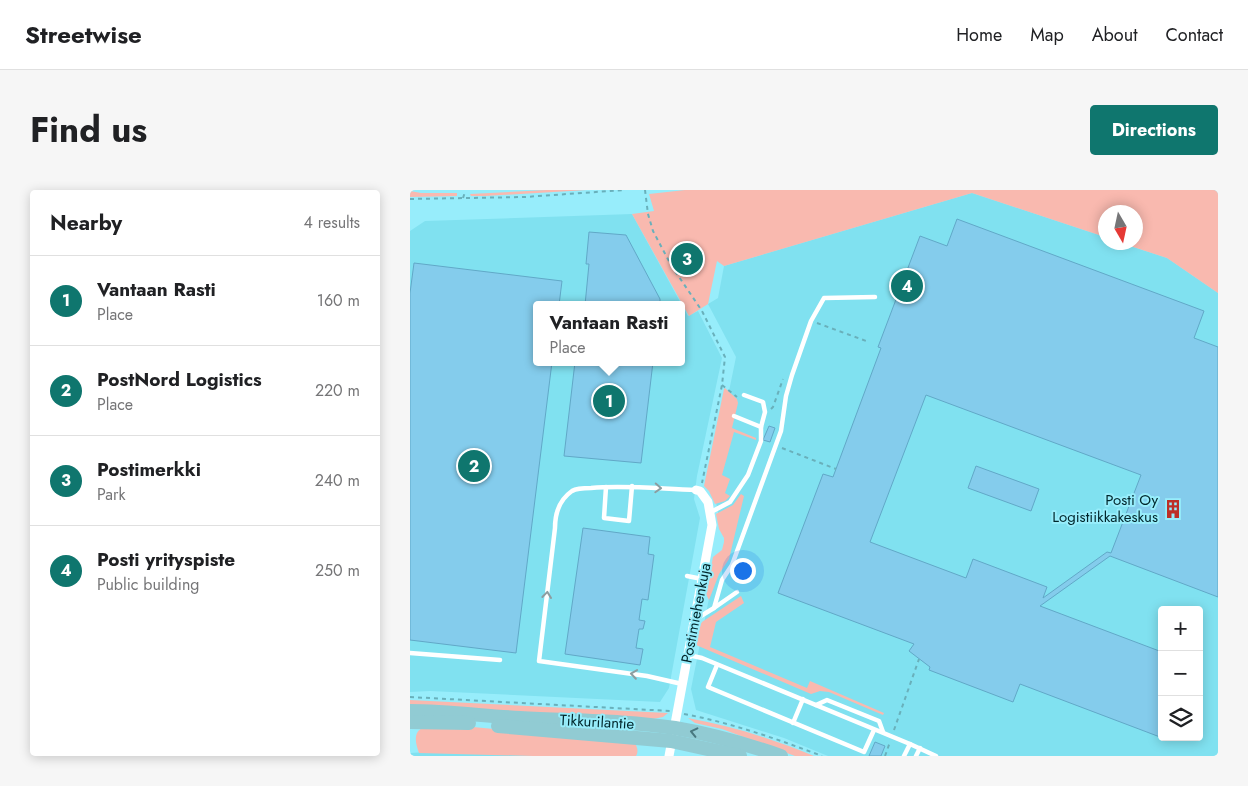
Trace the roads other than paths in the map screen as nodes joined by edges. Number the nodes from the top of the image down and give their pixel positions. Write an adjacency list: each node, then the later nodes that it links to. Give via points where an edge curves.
1 (874, 297): 12 (lane, via 824,298 811,321 786,396 781,432)
2 (744, 395): 4 (lane, via 763,402 765,412)
3 (734, 416): 4 (lane)
4 (760, 427): 8 (lane, via 761,441 748,475 730,502)
5 (632, 486): 6 (lane); 6 (lane, via 630,521 604,518); 7 (lane, one-way to 7)
6 (606, 487): 18 (lane, one-way to 6, via 539,661 558,506 574,490)
7 (696, 490): 8 (street, Postimiehenkuja, via 700,490)
8 (711, 512): 10 (street, Postimiehenkuja, via 712,525)
9 (687, 576): 10 (lane)
10 (702, 579): 13 (street, Postimiehenkuja)
11 (737, 592): 12 (lane)
12 (714, 608): 13 (lane)
13 (696, 619): 15 (street, Postimiehenkuja)
14 (410, 653): 16 (lane)
15 (688, 654): 17 (lane); 18 (street, Postimiehenkuja)
16 (500, 660)
17 (717, 665): 19 (lane); 23 (lane, via 708,688)
18 (682, 684): 26 (street, Postimiehenkuja)
19 (803, 699): 20 (lane); 23 (lane)
20 (816, 705): 24 (lane); 25 (lane, via 827,700 879,721)
21 (410, 711): 26 (main road, Tikkurilantie, via 641,724)
22 (410, 722): 26 (main road, Tikkurilantie)
23 (793, 723): 24 (lane, via 864,752)
24 (874, 730): 25 (lane)
25 (883, 732): 27 (lane)
26 (672, 734): 29 (street, Postimiehenkuja); 30 (main road, Tikkurilantie); 31 (main road, Tikkurilantie, one-way to 26, via 740,742)
27 (910, 744): 28 (lane); 32 (lane)
28 (920, 748): 33 (lane); 34 (lane)
29 (668, 756)
30 (740, 756)
31 (781, 756)
32 (904, 756)
33 (916, 756)
34 (936, 756)

